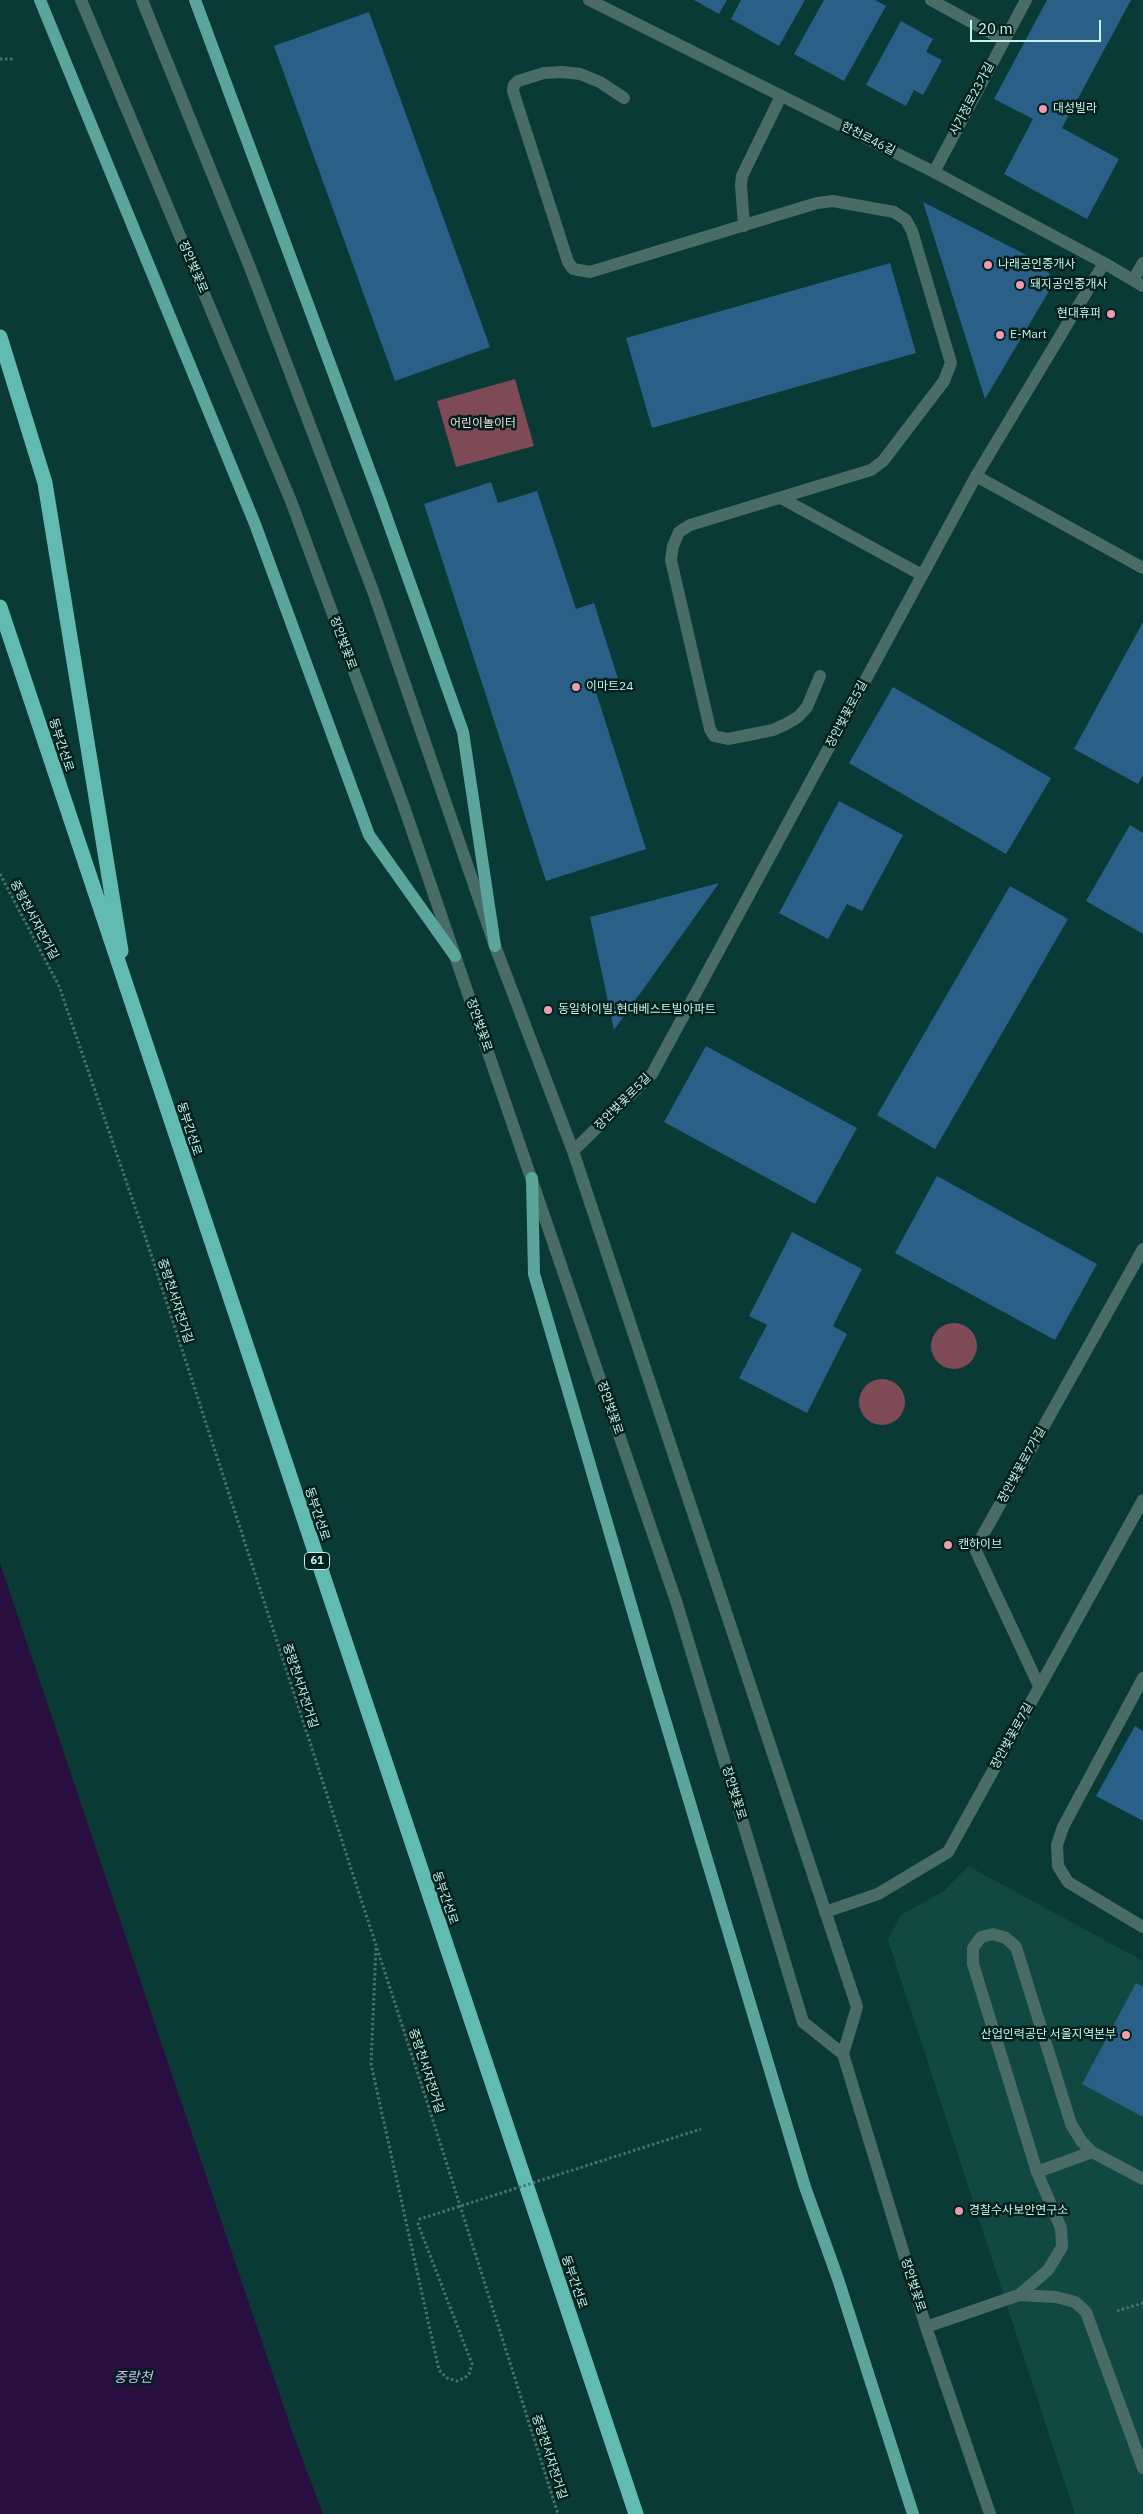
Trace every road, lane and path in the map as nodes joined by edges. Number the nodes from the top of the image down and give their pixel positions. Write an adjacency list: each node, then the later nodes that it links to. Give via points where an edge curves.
1 (40, 0): 27 (main road, via 255,524 369,835)
2 (80, 0): 27 (street, 장안벚꽃로, via 291,501)
3 (142, 0): 26 (street, via 251,270 373,591)
4 (195, 0): 26 (main road, via 463,732)
5 (589, 0): 11 (street, 한천로46길)
6 (931, 0): 8 (street)
7 (1026, 0): 8 (street, 사가정로23가길)
8 (1004, 40): 13 (street, 사가정로23가길)
9 (0, 59): 10 (path)
10 (14, 59)
11 (781, 96): 13 (street, 한천로46길); 14 (street, via 742,176)
12 (624, 98): 14 (street, via 600,82 580,74 544,73 514,85 513,91 568,262 574,269 590,272)
13 (934, 172): 15 (street, 한천로46길)
14 (744, 226): 20 (street, via 816,203 833,201 894,212 910,225 950,354 951,363 944,381 879,466)
15 (1104, 263): 17 (street, 한천로46길); 19 (street, 장안벚꽃로5길)
16 (1143, 263): 17 (street)
17 (1138, 283)
18 (0, 337): 28 (highway, via 45,483)
19 (976, 476): 21 (street); 22 (street, 장안벚꽃로5길)
20 (781, 498): 22 (street); 24 (street, via 690,525 680,532 673,546 671,560 714,736 728,739 773,730 798,718)
21 (1141, 563)
22 (922, 575): 29 (street, 장안벚꽃로5길, via 652,1074)
23 (0, 607): 28 (highway, 동부간선로 / 61)
24 (820, 676)
25 (0, 874): 37 (path, 중랑천서자전거길, via 59,986 146,1239)
26 (495, 946): 29 (street)
27 (455, 956): 30 (street, 장안벚꽃로)
28 (129, 997): 49 (highway, 동부간선로 / 61)
29 (573, 1151): 35 (street)
30 (532, 1178): 38 (street, 장안벚꽃로, via 677,1604 803,2022); 50 (main road, via 534,1274 803,2178)
31 (1143, 1249): 34 (street, 장안벚꽃로7가길, via 975,1549)
32 (1143, 1500): 34 (street, 장안벚꽃로7길)
33 (1143, 1678): 36 (street, via 1063,1827 1057,1845 1058,1866 1068,1882)
34 (1039, 1686): 35 (street, 장안벚꽃로7길, via 948,1852 878,1894)
35 (825, 1912): 38 (street, via 857,2007)
36 (1143, 1927)
37 (376, 1948): 39 (path, bridge, via 371,2064 439,2370 447,2378 457,2381 465,2378 472,2364 418,2224 420,2219); 48 (path, 중랑천서자전거길)
38 (843, 2054): 46 (street, 장안벚꽃로)
39 (701, 2129)
40 (1092, 2152): 41 (street); 41 (street, via 1070,2124 1016,1947 1006,1938 993,1934 981,1937 973,1948 973,1964); 42 (street)
41 (1037, 2172): 43 (street, via 1061,2228 1062,2246 1048,2270)
42 (1143, 2179)
43 (1019, 2295): 46 (street); 47 (street, via 1076,2302 1086,2312)
44 (1143, 2303): 45 (path)
45 (1110, 2313)
46 (926, 2327): 51 (street, 장안벚꽃로)
47 (1143, 2468)
48 (558, 2514)
49 (636, 2514)
50 (913, 2514)
51 (990, 2514)

